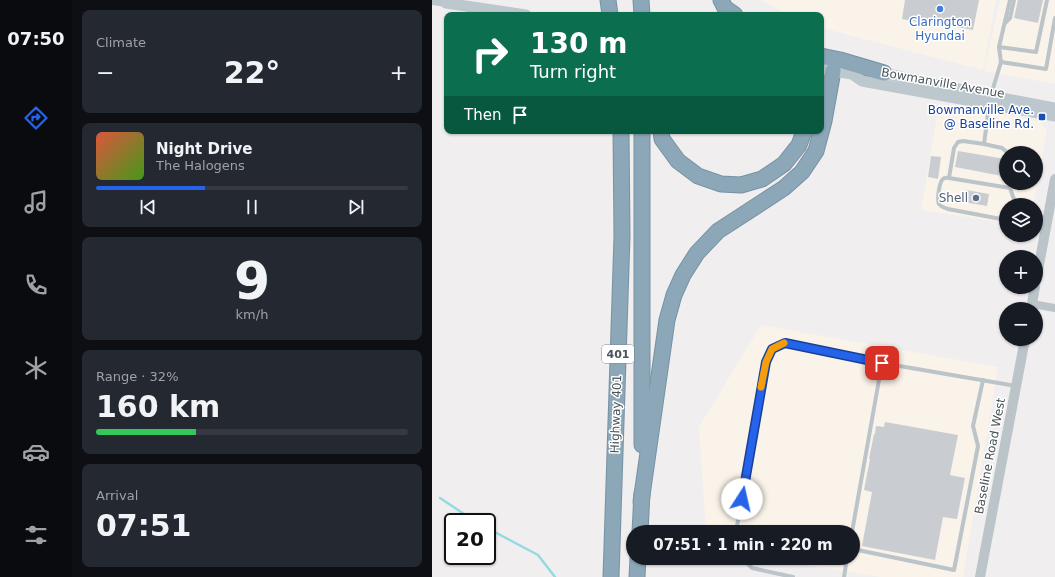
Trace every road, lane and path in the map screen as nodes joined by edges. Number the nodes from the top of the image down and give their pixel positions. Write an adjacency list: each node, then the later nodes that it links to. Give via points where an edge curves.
1 (608, 0): 12 (highway)
2 (616, 0): 13 (highway)
3 (641, 0): 14 (highway)
4 (720, 0): 15 (highway)
5 (1010, 0): 17 (lane)
6 (1014, 0): 17 (lane, via 1010,18)
7 (1047, 0): 18 (lane, via 1036,52)
8 (432, 1): 9 (street)
9 (447, 2): 10 (main road)
10 (461, 3): 11 (main road)
11 (510, 12)
12 (610, 12)
13 (617, 12)
14 (642, 12)
15 (731, 12)
16 (1055, 18): 20 (lane, via 1046,69)
17 (1005, 23): 18 (lane)
18 (999, 47): 20 (lane)
19 (824, 57): 22 (highway)
20 (1001, 62): 24 (lane)
21 (827, 70): 23 (main road, Bowmanville Avenue); 27 (highway)
22 (884, 73): 23 (main road, Bowmanville Avenue, via 864,71); 24 (main road, Bowmanville Avenue)
23 (852, 74): 24 (main road, Bowmanville Avenue, via 862,81)
24 (990, 100): 25 (main road, Bowmanville Avenue); 26 (main road, Bowmanville Avenue); 33 (lane)
25 (1055, 108)
26 (1055, 116)
27 (824, 121)
28 (621, 134): 56 (highway, Highway 401 / 401, via 622,236)
29 (642, 134): 48 (highway, Highway 401 / 401)
30 (661, 134): 31 (highway, via 662,139 678,161 698,176 721,184 741,185 762,179 784,164)
31 (803, 134)
32 (821, 134): 48 (highway, via 816,151 802,172 784,188 718,230 697,253 683,275 667,320)
33 (984, 144): 34 (lane); 35 (lane, via 958,142 954,148)
34 (999, 147)
35 (949, 178): 37 (lane); 38 (lane, via 941,182 938,199 942,207)
36 (1055, 179): 40 (street)
37 (999, 184)
38 (999, 219)
39 (1043, 219): 40 (lane)
40 (1047, 220): 41 (street)
41 (1042, 250)
42 (1043, 308): 43 (street)
43 (1055, 308)
44 (1024, 346): 47 (street, Baseline Road West)
45 (882, 363): 46 (lane); 50 (lane, via 785,343 772,349 766,362); 51 (lane)
46 (983, 380): 47 (lane); 52 (lane, via 973,426 978,446 954,570)
47 (1016, 386): 60 (street, Baseline Road West)
48 (642, 502): 49 (highway, Highway 401 / 401)
49 (640, 525)
50 (737, 525)
51 (853, 525)
52 (860, 550)
53 (638, 565): 57 (highway)
54 (749, 565): 58 (lane, via 752,568)
55 (846, 565): 59 (lane)
56 (611, 577)
57 (637, 577)
58 (793, 577)
59 (844, 577)
60 (980, 577)

